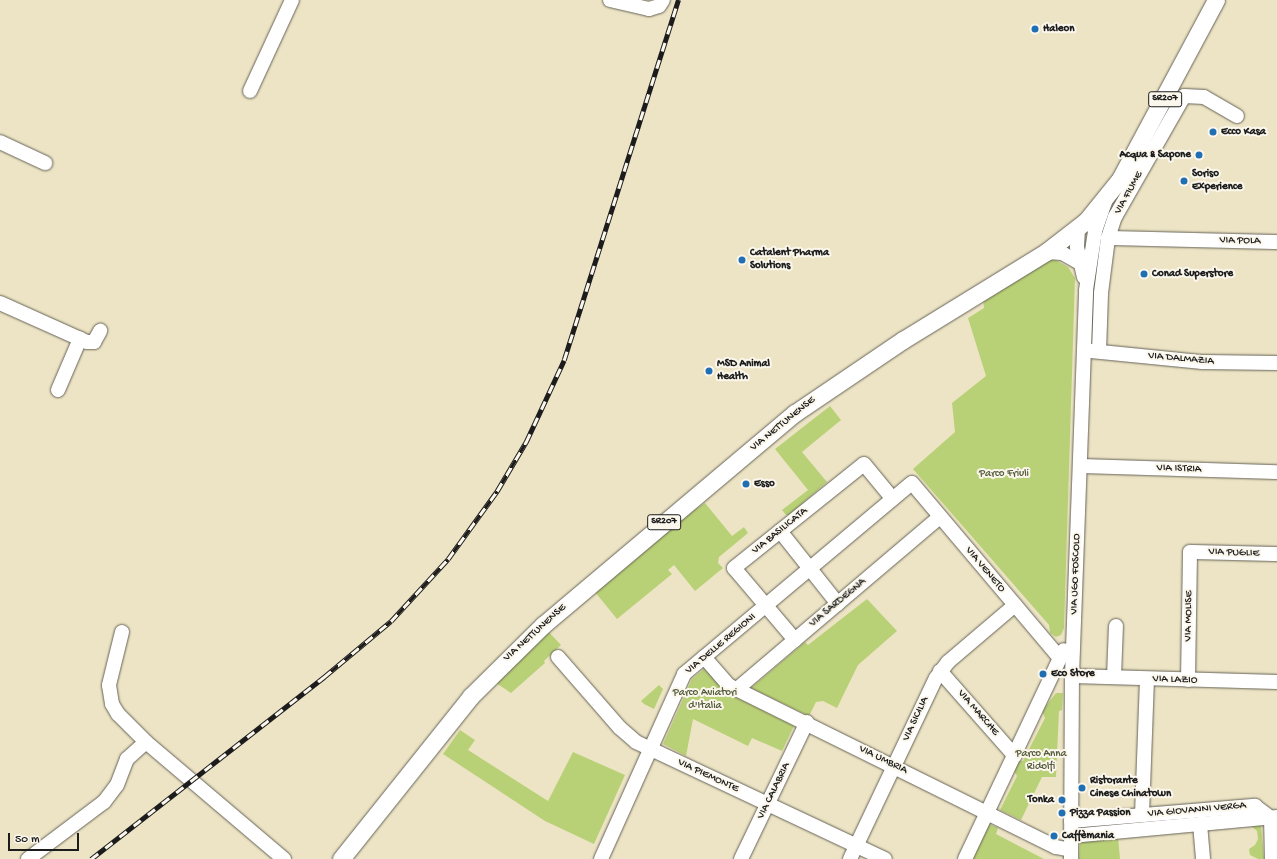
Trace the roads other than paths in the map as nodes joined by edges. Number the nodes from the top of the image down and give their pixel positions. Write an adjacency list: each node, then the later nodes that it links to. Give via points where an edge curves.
1 (292, 0): 5 (street)
2 (610, 0): 3 (street, via 649,9 656,8)
3 (663, 0)
4 (1216, 0): 9 (main road, VIA NETTUNENSE / SR207, via 1143,139)
5 (250, 91)
6 (1237, 116): 11 (street, VIA FIUME, via 1204,97 1184,96 1115,217)
7 (0, 142): 8 (street)
8 (45, 163)
9 (1108, 196): 10 (main road, VIA NETTUNENSE / SR207); 14 (street, VIA UGO FOSCOLO, via 1099,215)
10 (1078, 228): 13 (main road, VIA NETTUNENSE / SR207); 14 (street, VIA UGO FOSCOLO, via 1077,247)
11 (1108, 238): 12 (street, VIA POLA); 15 (street, VIA FIUME)
12 (1277, 242)
13 (1046, 252): 14 (street, via 1062,253); 65 (main road, VIA NETTUNENSE / SR207, via 868,362 795,413 533,634 471,696)
14 (1087, 261): 15 (street); 19 (street, VIA UGO FOSCOLO)
15 (1104, 265): 20 (street, VIA FIUME)
16 (0, 303): 18 (street)
17 (100, 331): 18 (street, via 94,342)
18 (80, 339): 22 (street)
19 (1084, 350): 20 (street, VIA DALMAZIA); 23 (street, VIA UGO FOSCOLO)
20 (1099, 351): 21 (street, VIA DALMAZIA, via 1202,362)
21 (1277, 362)
22 (58, 390)
23 (1081, 466): 24 (street, VIA ISTRIA); 38 (street, VIA UGO FOSCOLO)
24 (1277, 472)
25 (912, 483): 26 (street, VIA DELLE REGIONI); 27 (street, VIA VENETO)
26 (893, 499): 28 (street, VIA BASILICATA, via 864,464); 31 (street, VIA DELLE REGIONI)
27 (940, 517): 32 (street, VIA SARDEGNA); 33 (street, VIA VENETO)
28 (780, 531): 31 (street); 34 (street, VIA BASILICATA, via 734,568)
29 (1190, 552): 30 (street, VIA PUGLIE); 46 (street, VIA MOLISE)
30 (1277, 554)
31 (810, 569): 32 (street); 34 (street, VIA DELLE REGIONI)
32 (838, 604): 37 (street, VIA SARDEGNA)
33 (1015, 605): 41 (street, VIA VENETO); 42 (street, VIA SICILIA)
34 (765, 606): 37 (street, VIA BASILICATA); 40 (street, VIA DELLE REGIONI)
35 (1116, 626): 44 (street)
36 (122, 632): 50 (street, via 109,677 109,694 118,714)
37 (795, 640): 48 (street, VIA SARDEGNA)
38 (1073, 645): 41 (street, via 1065,649); 43 (street, VIA UGO FOSCOLO)
39 (558, 657): 51 (street, VIA PIEMONTE, via 626,734)
40 (704, 657): 48 (street, VIA UMBRIA, via 728,685); 51 (street, VIA DELLE REGIONI, via 680,680)
41 (1059, 657): 52 (street)
42 (940, 671): 52 (street, VIA MARCHE); 53 (street, VIA SICILIA)
43 (1072, 676): 44 (street, VIA LAZIO); 58 (street, VIA UGO FOSCOLO)
44 (1114, 678): 45 (street, VIA LAZIO)
45 (1147, 679): 46 (street, VIA LAZIO); 56 (street)
46 (1188, 680): 47 (street, VIA LAZIO)
47 (1277, 682)
48 (736, 689): 49 (street, VIA UMBRIA)
49 (807, 722): 53 (street, VIA UMBRIA); 54 (street, VIA CALABRIA)
50 (146, 742): 63 (street, via 127,759 117,785 104,802); 64 (street)
51 (650, 748): 54 (street, VIA PIEMONTE); 66 (street, VIA DELLE REGIONI)
52 (1015, 756): 55 (street)
53 (894, 765): 55 (street, VIA UMBRIA); 61 (street, VIA SICILIA)
54 (768, 804): 61 (street, VIA PIEMONTE); 67 (street, VIA CALABRIA)
55 (988, 812): 62 (street, VIA UMBRIA); 70 (street)
56 (1142, 815): 57 (street, VIA GIOVANNI VERGA, via 1255,806); 58 (street, VIA GIOVANNI VERGA)
57 (1274, 817): 59 (street, VIA GIOVANNI VERGA); 72 (street)
58 (1071, 821): 60 (street, VIA UGO FOSCOLO)
59 (1200, 824): 60 (street, VIA GIOVANNI VERGA); 71 (street)
60 (1071, 836): 62 (street, VIA UGO FOSCOLO)
61 (856, 845): 68 (street, VIA SICILIA); 69 (street, VIA PIEMONTE)
62 (1071, 854)
63 (28, 859)
64 (284, 859)
65 (341, 859)
66 (601, 859)
67 (742, 859)
68 (850, 859)
69 (885, 859)
70 (965, 859)
71 (1203, 859)
72 (1272, 859)

